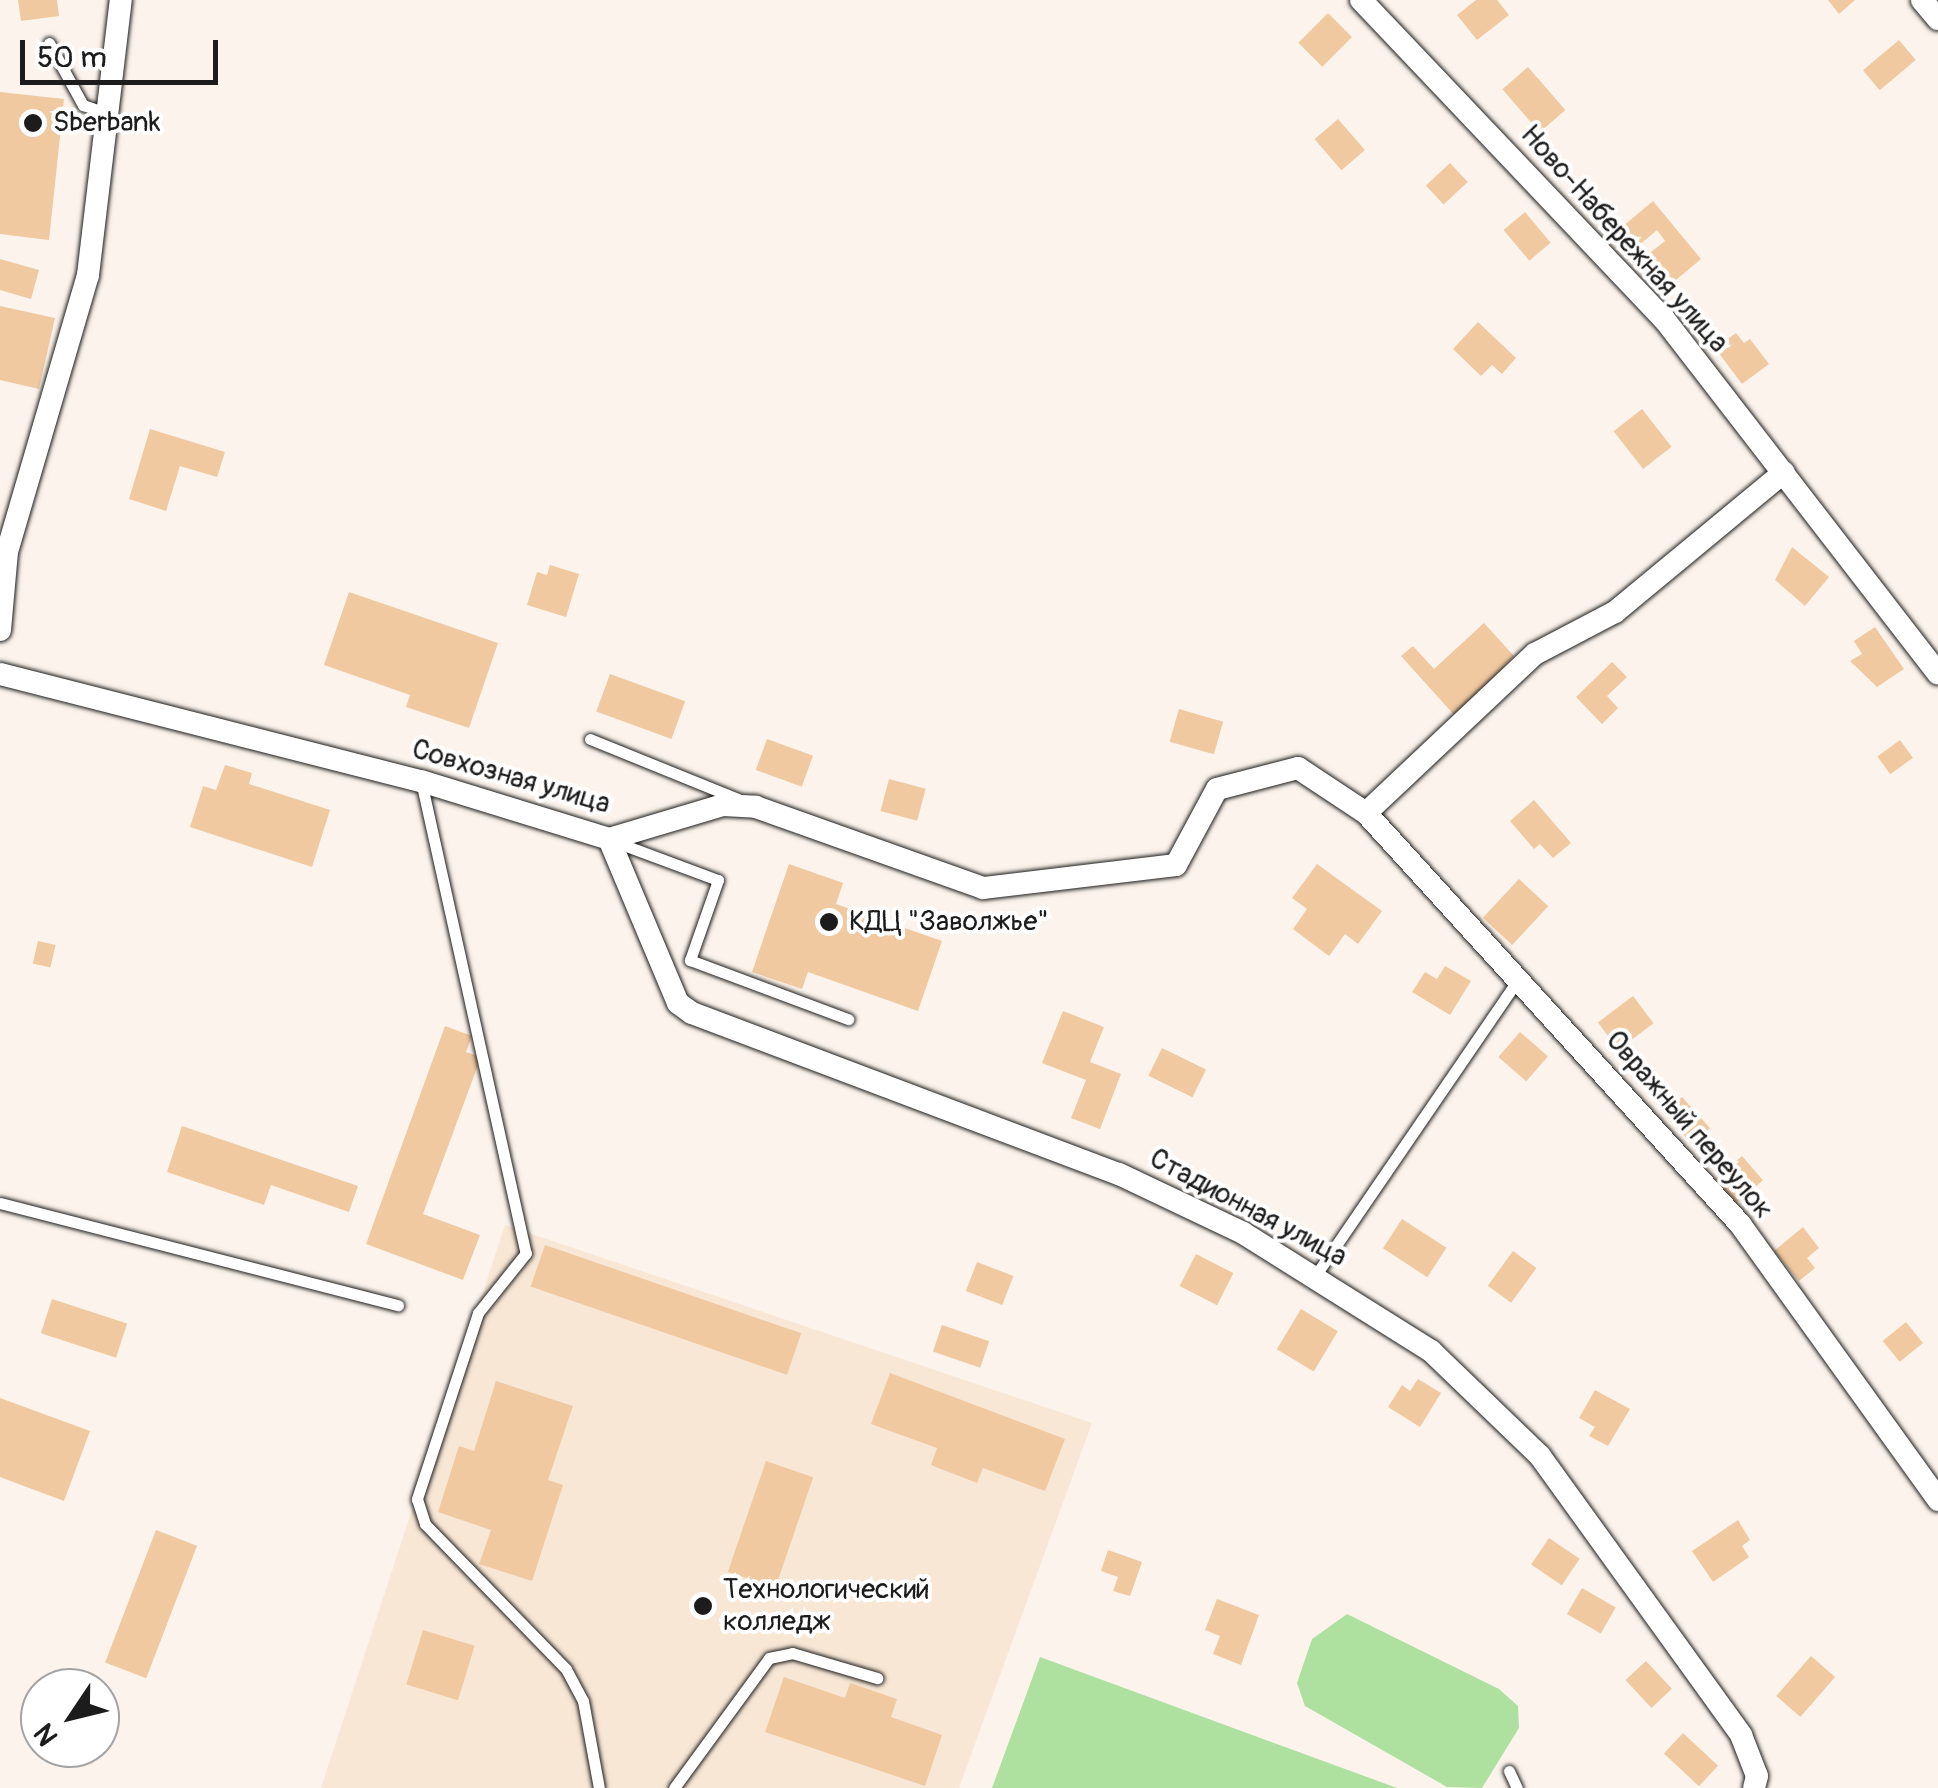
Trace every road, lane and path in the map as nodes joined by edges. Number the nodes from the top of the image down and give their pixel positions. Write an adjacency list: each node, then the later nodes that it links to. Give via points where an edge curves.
1 (121, 0): 6 (street)
2 (1361, 0): 7 (street, Ново-Набережная улица, via 1664,319)
3 (1922, 0): 4 (street)
4 (1938, 19)
5 (50, 42): 6 (lane, via 83,105)
6 (109, 114): 8 (street, via 88,276 7,552)
7 (1784, 472): 9 (street, Ново-Набережная улица); 14 (street, via 1616,612 1535,654)
8 (0, 630)
9 (1938, 673)
10 (0, 674): 12 (street, Совхозная улица)
11 (590, 740): 13 (lane)
12 (421, 781): 15 (street, Совхозная улица); 25 (lane, via 526,1253 478,1313 417,1498 424,1524 566,1669 582,1701)
13 (756, 806): 15 (street, Совхозная улица, via 723,805); 16 (street, Совхозная улица, via 983,888)
14 (1366, 812): 16 (street, Овражный переулок, via 1298,768 1216,789); 17 (street, Овражный переулок)
15 (609, 839): 18 (lane, via 718,880 690,960); 20 (street, Стадионная улица, via 678,1003 692,1013 1119,1174)
16 (1176, 865)
17 (1520, 978): 20 (lane); 22 (street, Овражный переулок, via 1740,1224)
18 (848, 1019)
19 (0, 1203): 21 (lane)
20 (1315, 1276): 28 (street, Стадионная улица, via 1431,1351 1540,1456 1741,1736 1758,1776)
21 (398, 1305)
22 (1938, 1500)
23 (877, 1678): 26 (lane, via 792,1653 769,1658)
24 (1509, 1770): 27 (lane)
25 (599, 1788)
26 (674, 1788)
27 (1516, 1788)
28 (1754, 1788)

